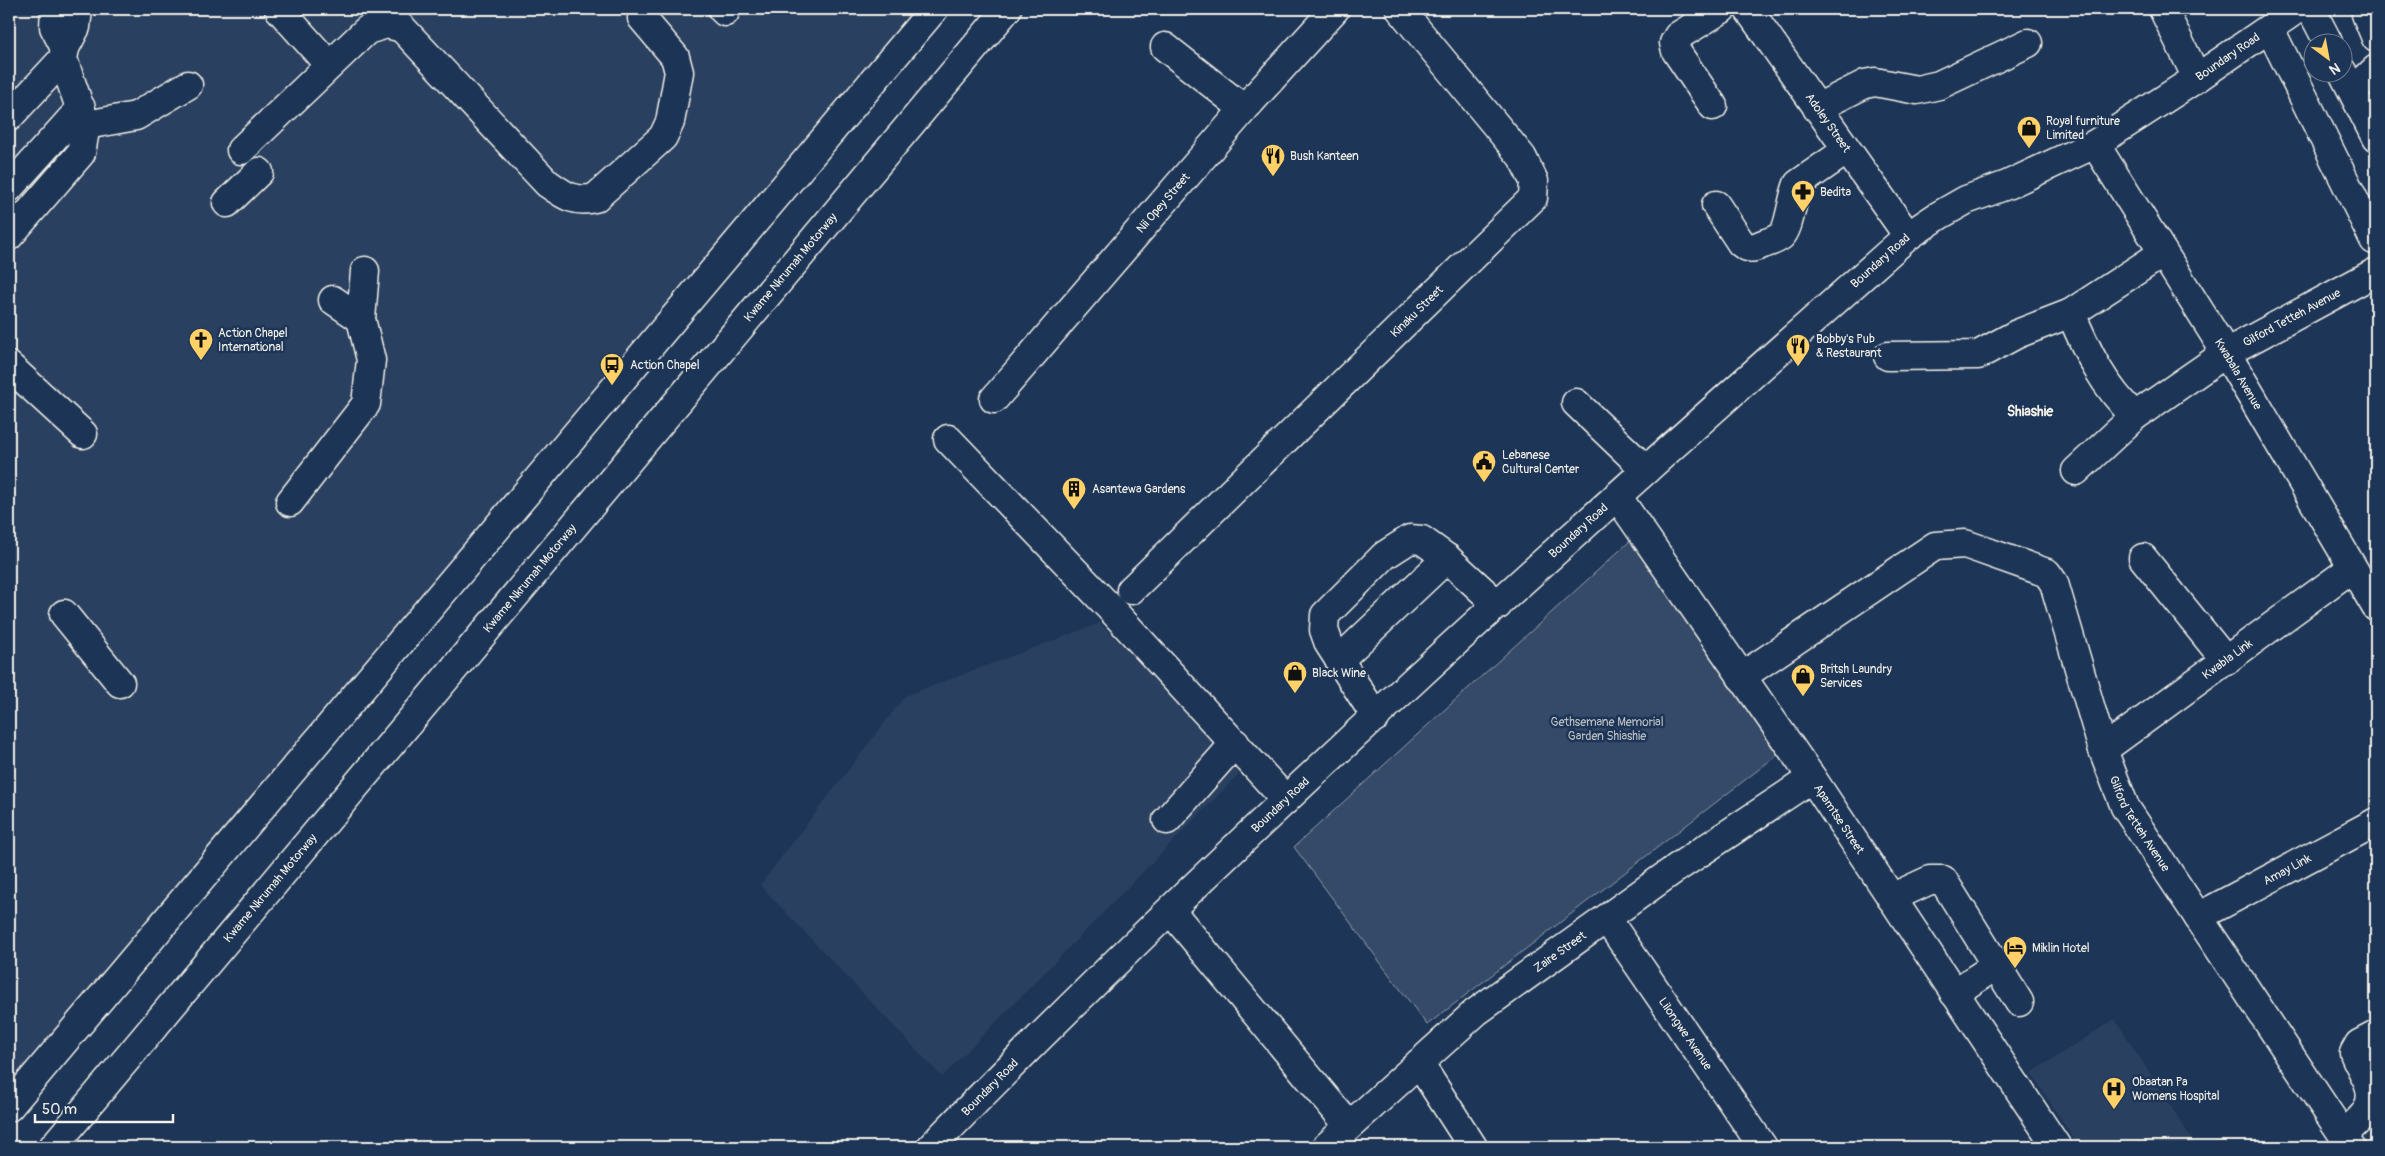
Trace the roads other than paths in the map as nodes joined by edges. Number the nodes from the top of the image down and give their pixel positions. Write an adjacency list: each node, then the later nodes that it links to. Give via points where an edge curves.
1 (55, 9): 21 (main road, via 54,27)
2 (78, 9): 21 (main road, via 76,27)
3 (279, 9): 22 (main road)
4 (934, 9): 89 (main road)
5 (1007, 9): 92 (main road, Kwame Nkrumah Motorway)
6 (1335, 9): 29 (main road, Nii Opey Street)
7 (1400, 9): 65 (main road, Kinaku Street, via 1522,157 1534,182 1533,198)
8 (1722, 9): 28 (main road, via 1678,36 1674,43 1676,51)
9 (1748, 9): 30 (main road, Adoley Street)
10 (2163, 9): 24 (main road)
11 (2297, 9): 16 (main road, Boundary Road)
12 (2311, 9): 17 (main road)
13 (2367, 9): 18 (main road)
14 (380, 16): 15 (main road, via 402,28 547,183 567,197 583,201 595,198 663,137 670,122 679,72 675,57); 22 (main road)
15 (642, 18)
16 (2270, 29): 24 (main road, Boundary Road); 43 (main road)
17 (2323, 32)
18 (2376, 38)
19 (2028, 43): 30 (main road, via 1939,85 1917,90 1876,82 1865,84)
20 (1166, 47): 29 (main road)
21 (64, 54): 31 (main road); 32 (main road)
22 (330, 66): 35 (main road)
23 (2376, 69): 25 (main road)
24 (2197, 78): 34 (main road, Boundary Road)
25 (2352, 79)
26 (2348, 82): 33 (main road)
27 (188, 85): 31 (main road, via 136,108)
28 (1713, 106)
29 (1244, 108): 53 (main road, Nii Opey Street)
30 (1817, 108): 36 (main road, Adoley Street)
31 (83, 116): 38 (main road); 41 (main road, via 81,154)
32 (9, 117)
33 (2376, 138)
34 (2096, 144): 42 (main road, Boundary Road, via 1966,200); 44 (main road, Kwabala Avenue)
35 (241, 150)
36 (1847, 150): 40 (main road, via 1798,184 1783,235 1777,239 1746,247); 42 (main road, Adoley Street)
37 (259, 172): 39 (main road)
38 (9, 188)
39 (227, 203)
40 (1716, 205)
41 (9, 236)
42 (1908, 236): 58 (main road, Boundary Road)
43 (2374, 240)
44 (2163, 253): 48 (main road); 50 (main road, Kwabala Avenue)
45 (365, 271): 49 (main road)
46 (2376, 272): 50 (main road, Gilford Tetteh Avenue)
47 (332, 300): 49 (main road)
48 (2071, 312): 51 (main road, via 2017,334 1978,355); 55 (main road, via 2097,371)
49 (361, 318): 61 (main road, via 372,360 366,404)
50 (2226, 353): 55 (main road, Gilford Tetteh Avenue); 64 (main road, Kwabala Avenue)
51 (1888, 356)
52 (9, 366): 56 (main road)
53 (994, 399)
54 (1576, 403): 58 (main road)
55 (2135, 416): 59 (main road, Gilford Tetteh Avenue)
56 (83, 434)
57 (948, 439): 74 (main road)
58 (1646, 470): 60 (main road, Boundary Road)
59 (2076, 471)
60 (1617, 496): 66 (main road, Boundary Road); 71 (main road, Apamtse Street)
61 (290, 502)
62 (1447, 558): 66 (main road); 69 (main road); 69 (main road, via 1422,540 1410,539 1385,554 1325,615 1324,630)
63 (2143, 558): 70 (main road)
64 (2352, 568): 67 (main road, Kwabala Avenue); 70 (main road, Kwabla Link)
65 (1131, 590)
66 (1498, 605): 73 (main road, Boundary Road)
67 (2376, 607)
68 (64, 614): 72 (main road)
69 (1339, 660): 73 (main road)
70 (2226, 661): 75 (main road, Kwabla Link)
71 (1741, 677): 75 (main road, Gilford Tetteh Avenue, via 1935,546 1965,544 2047,573 2054,583); 76 (main road, Apamtse Street)
72 (120, 683)
73 (1376, 717): 77 (main road, Boundary Road)
74 (1234, 743): 77 (main road); 78 (main road)
75 (2103, 750): 82 (main road, Gilford Tetteh Avenue, via 2125,807)
76 (1812, 778): 80 (main road, Apamtse Street); 83 (main road, Zaire Street, via 1675,869)
77 (1286, 800): 81 (main road, Boundary Road)
78 (1167, 820)
79 (2376, 822): 82 (main road, Amay Link)
80 (1891, 898): 84 (main road, via 1930,880 1943,880); 85 (main road, Apamtse Street)
81 (1171, 911): 90 (main road); 93 (main road, Boundary Road)
82 (2198, 918): 91 (main road, Gilford Tetteh Avenue)
83 (1607, 919): 88 (main road, Zaire Street, via 1476,1012); 96 (main road, Lilongwe Avenue)
84 (1997, 966): 85 (main road); 86 (main road)
85 (1954, 993): 97 (main road, Apamtse Street)
86 (2019, 1002)
87 (2376, 1034): 91 (main road, via 2359,1044 2354,1053 2368,1081 2371,1103)
88 (1419, 1063): 90 (main road, Zaire Street); 95 (main road)
89 (9, 1107)
90 (1349, 1126): 94 (main road, Zaire Street)
91 (2347, 1141)
92 (53, 1147)
93 (931, 1147)
94 (1326, 1147)
95 (1473, 1147)
96 (1763, 1147)
97 (2057, 1147)

